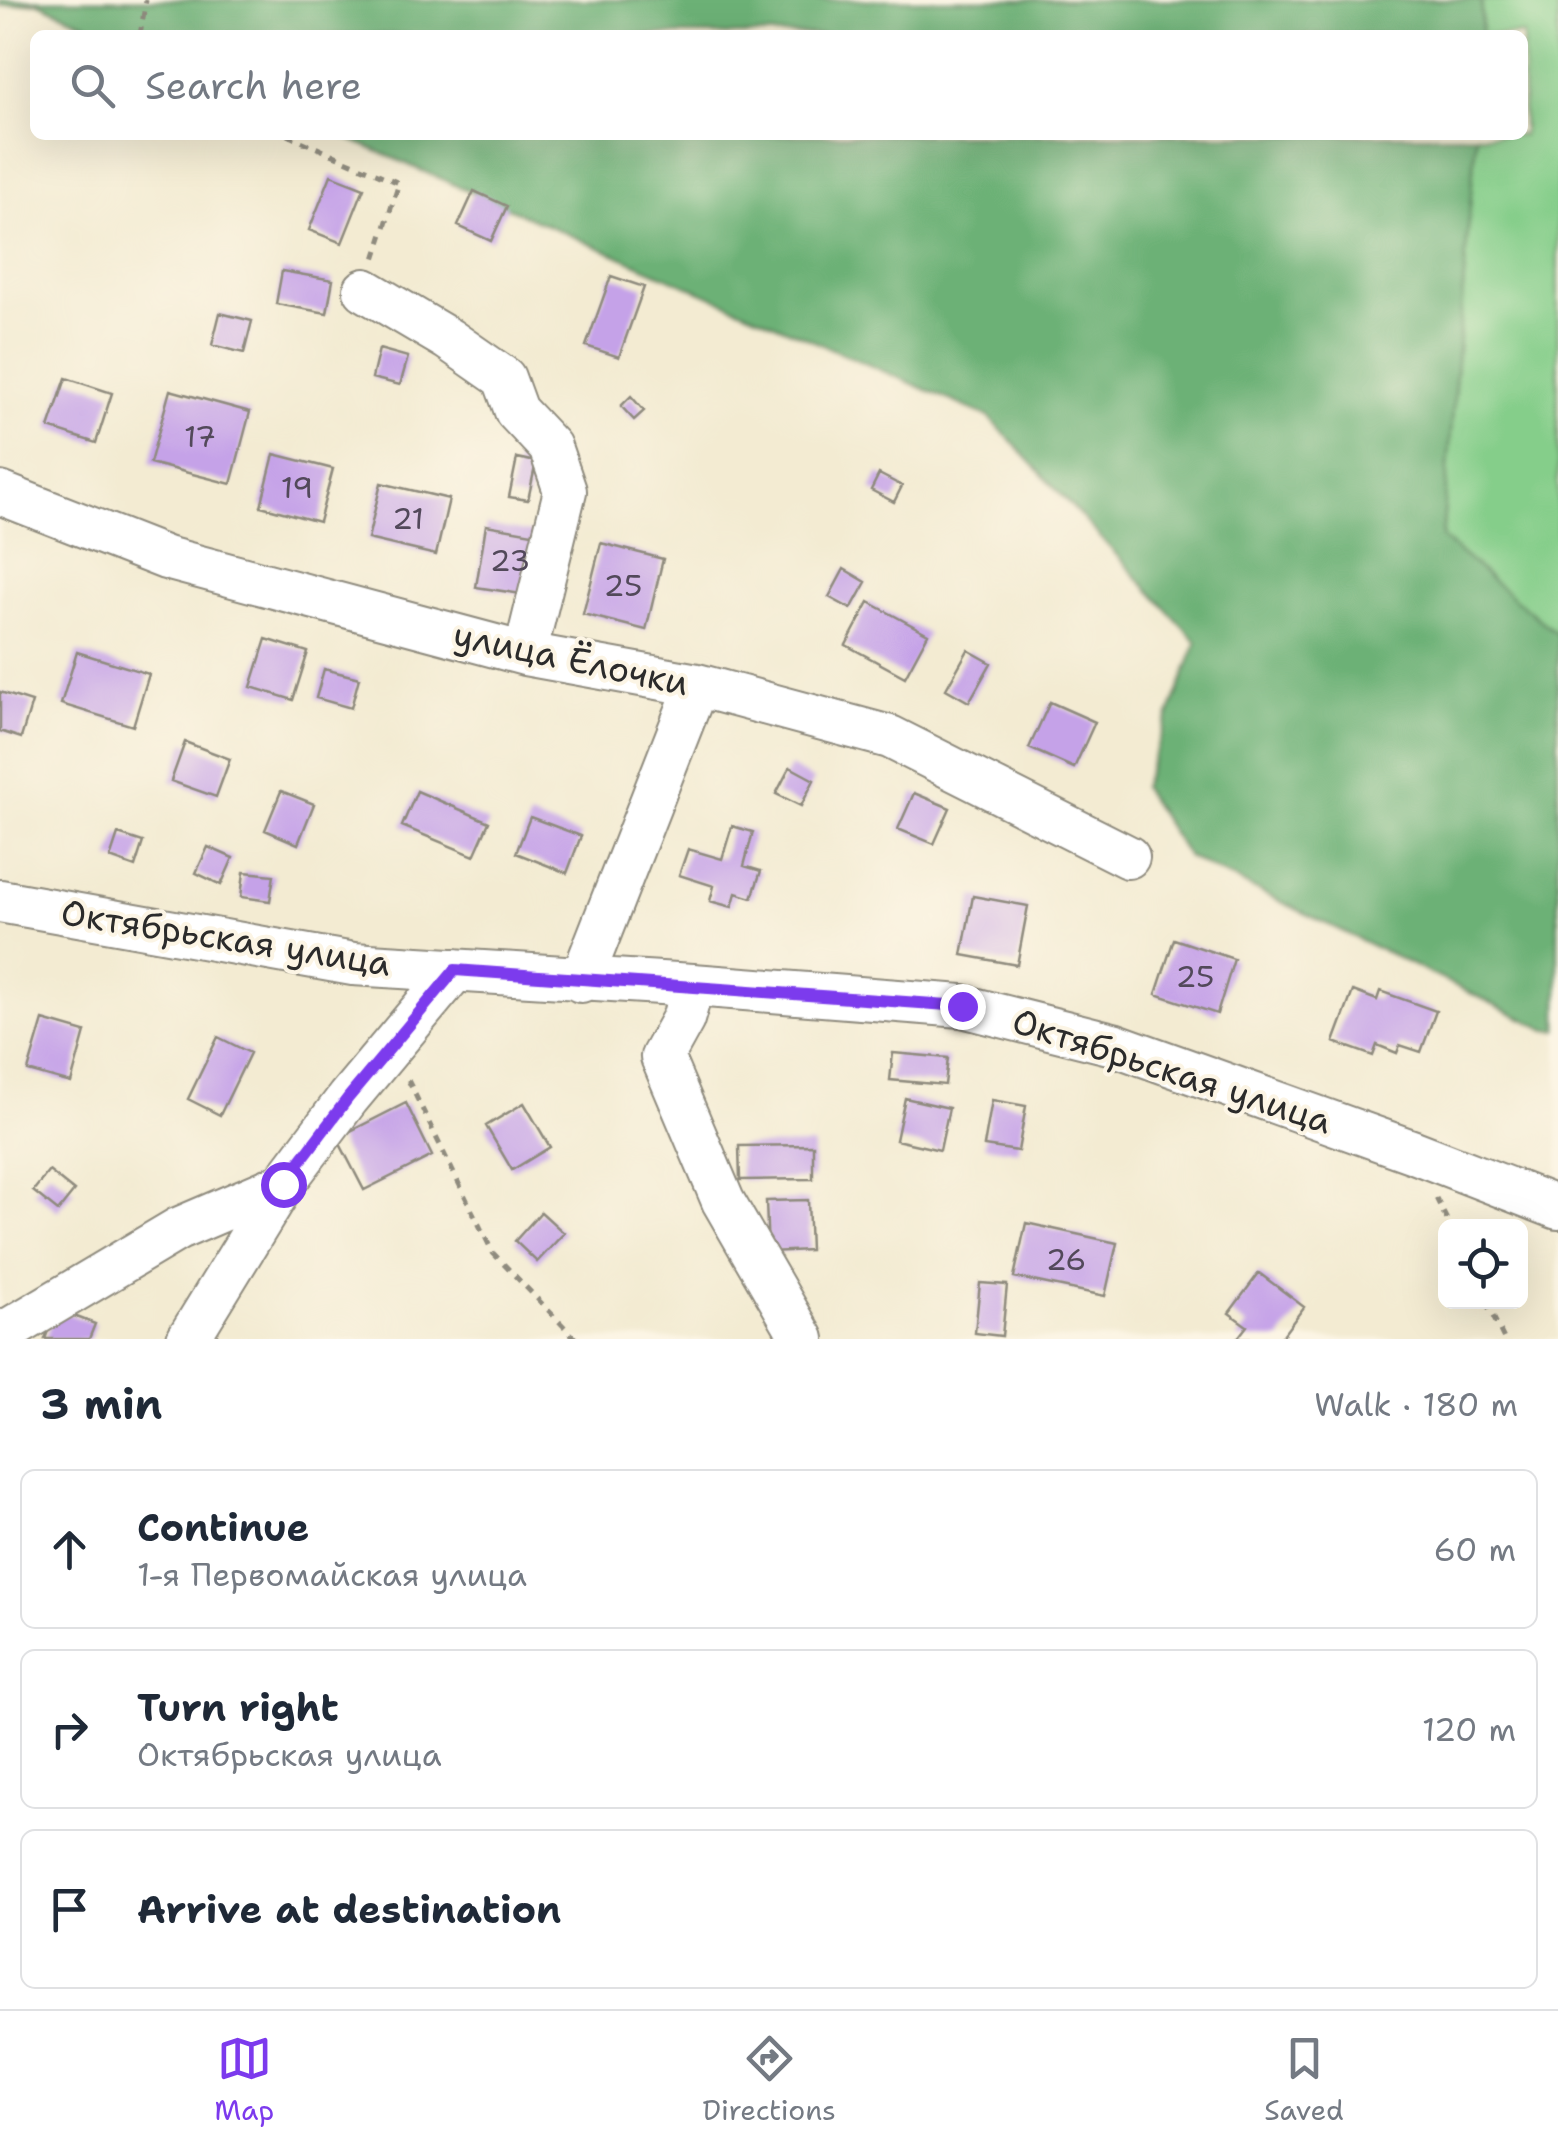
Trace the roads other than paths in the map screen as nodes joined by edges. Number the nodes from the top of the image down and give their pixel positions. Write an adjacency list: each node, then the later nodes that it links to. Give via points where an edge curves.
1 (365, 290): 3 (street, via 504,378 516,410 550,447 565,491)
2 (0, 494): 3 (street, улица Ёлочки, via 166,558)
3 (526, 654): 4 (street, улица Ёлочки)
4 (697, 685): 5 (street, улица Ёлочки, via 890,736); 8 (street)
5 (1128, 857)
6 (0, 901): 7 (street, Октябрьская улица, via 353,964)
7 (455, 970): 8 (street, Октябрьская улица); 10 (street)
8 (580, 980): 9 (street, Октябрьская улица)
9 (694, 985): 11 (street, Октябрьская улица, via 962,1006 1112,1044); 14 (street, via 662,1057 723,1201)
10 (283, 1184): 12 (street, via 178,1229); 13 (street)
11 (1558, 1208)
12 (0, 1336)
13 (188, 1339)
14 (803, 1339)

